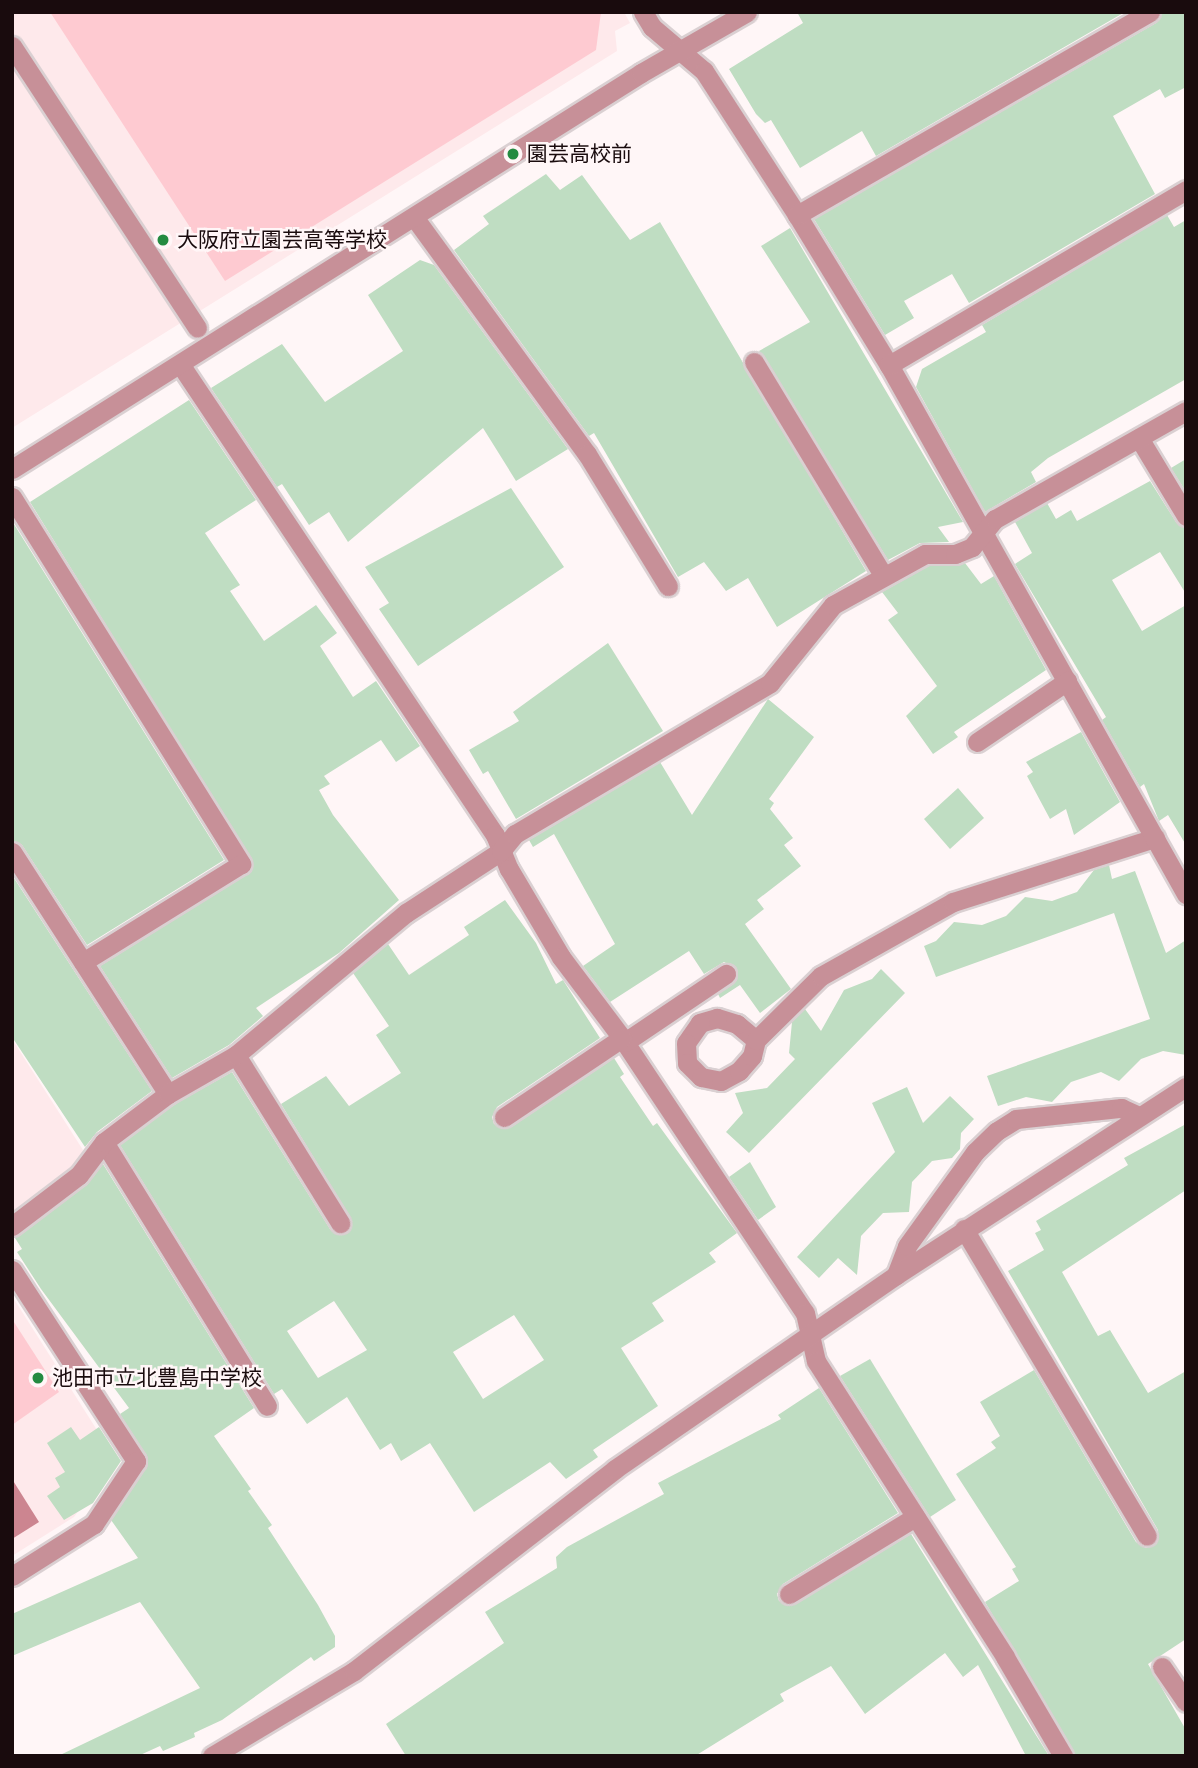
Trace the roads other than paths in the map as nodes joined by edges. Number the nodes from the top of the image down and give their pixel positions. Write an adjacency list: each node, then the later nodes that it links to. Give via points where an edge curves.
1 (643, 12): 5 (street)
2 (747, 12): 5 (street)
3 (1150, 12): 7 (street)
4 (12, 46): 9 (street)
5 (679, 51): 7 (street, via 704,71); 8 (street)
6 (1186, 190): 12 (street)
7 (797, 215): 12 (street)
8 (414, 217): 11 (street); 20 (street, via 587,454)
9 (197, 328)
10 (754, 362): 19 (street)
11 (180, 364): 15 (street); 24 (street)
12 (889, 365): 18 (street)
13 (1186, 411): 14 (street)
14 (1139, 438): 17 (street); 18 (street, via 995,519)
15 (12, 469)
16 (12, 497): 27 (street, via 241,864)
17 (1186, 516)
18 (984, 533): 19 (street, via 972,547 955,554 925,554); 21 (street)
19 (883, 575): 24 (street, via 832,605 770,683 516,834)
20 (668, 586)
21 (1067, 681): 22 (street); 23 (street)
22 (977, 742)
23 (1155, 838): 26 (street); 30 (street, via 953,902 821,976)
24 (501, 850): 29 (street, via 561,957); 31 (street, via 406,913)
25 (12, 852): 27 (street)
26 (1186, 894)
27 (83, 962): 33 (street)
28 (726, 974): 29 (street)
29 (623, 1040): 35 (street); 42 (street, via 805,1313)
30 (756, 1040)
31 (236, 1055): 33 (street); 37 (street)
32 (1186, 1087): 34 (street)
33 (168, 1094): 36 (street)
34 (1139, 1116): 39 (street); 41 (street, via 1121,1108 1016,1119 997,1131 975,1152 907,1246)
35 (504, 1117)
36 (104, 1142): 38 (street, via 79,1175); 43 (street)
37 (340, 1223)
38 (12, 1226)
39 (964, 1229): 41 (street); 45 (street)
40 (12, 1270): 46 (street, via 136,1461 94,1524)
41 (896, 1275): 42 (street)
42 (808, 1336): 44 (street, via 816,1361); 50 (street, via 615,1469 354,1671)
43 (267, 1406)
44 (915, 1517): 47 (street); 51 (street)
45 (1147, 1536)
46 (12, 1576)
47 (789, 1594)
48 (1162, 1667): 49 (street)
49 (1186, 1702)
50 (212, 1756)
51 (1063, 1756)

